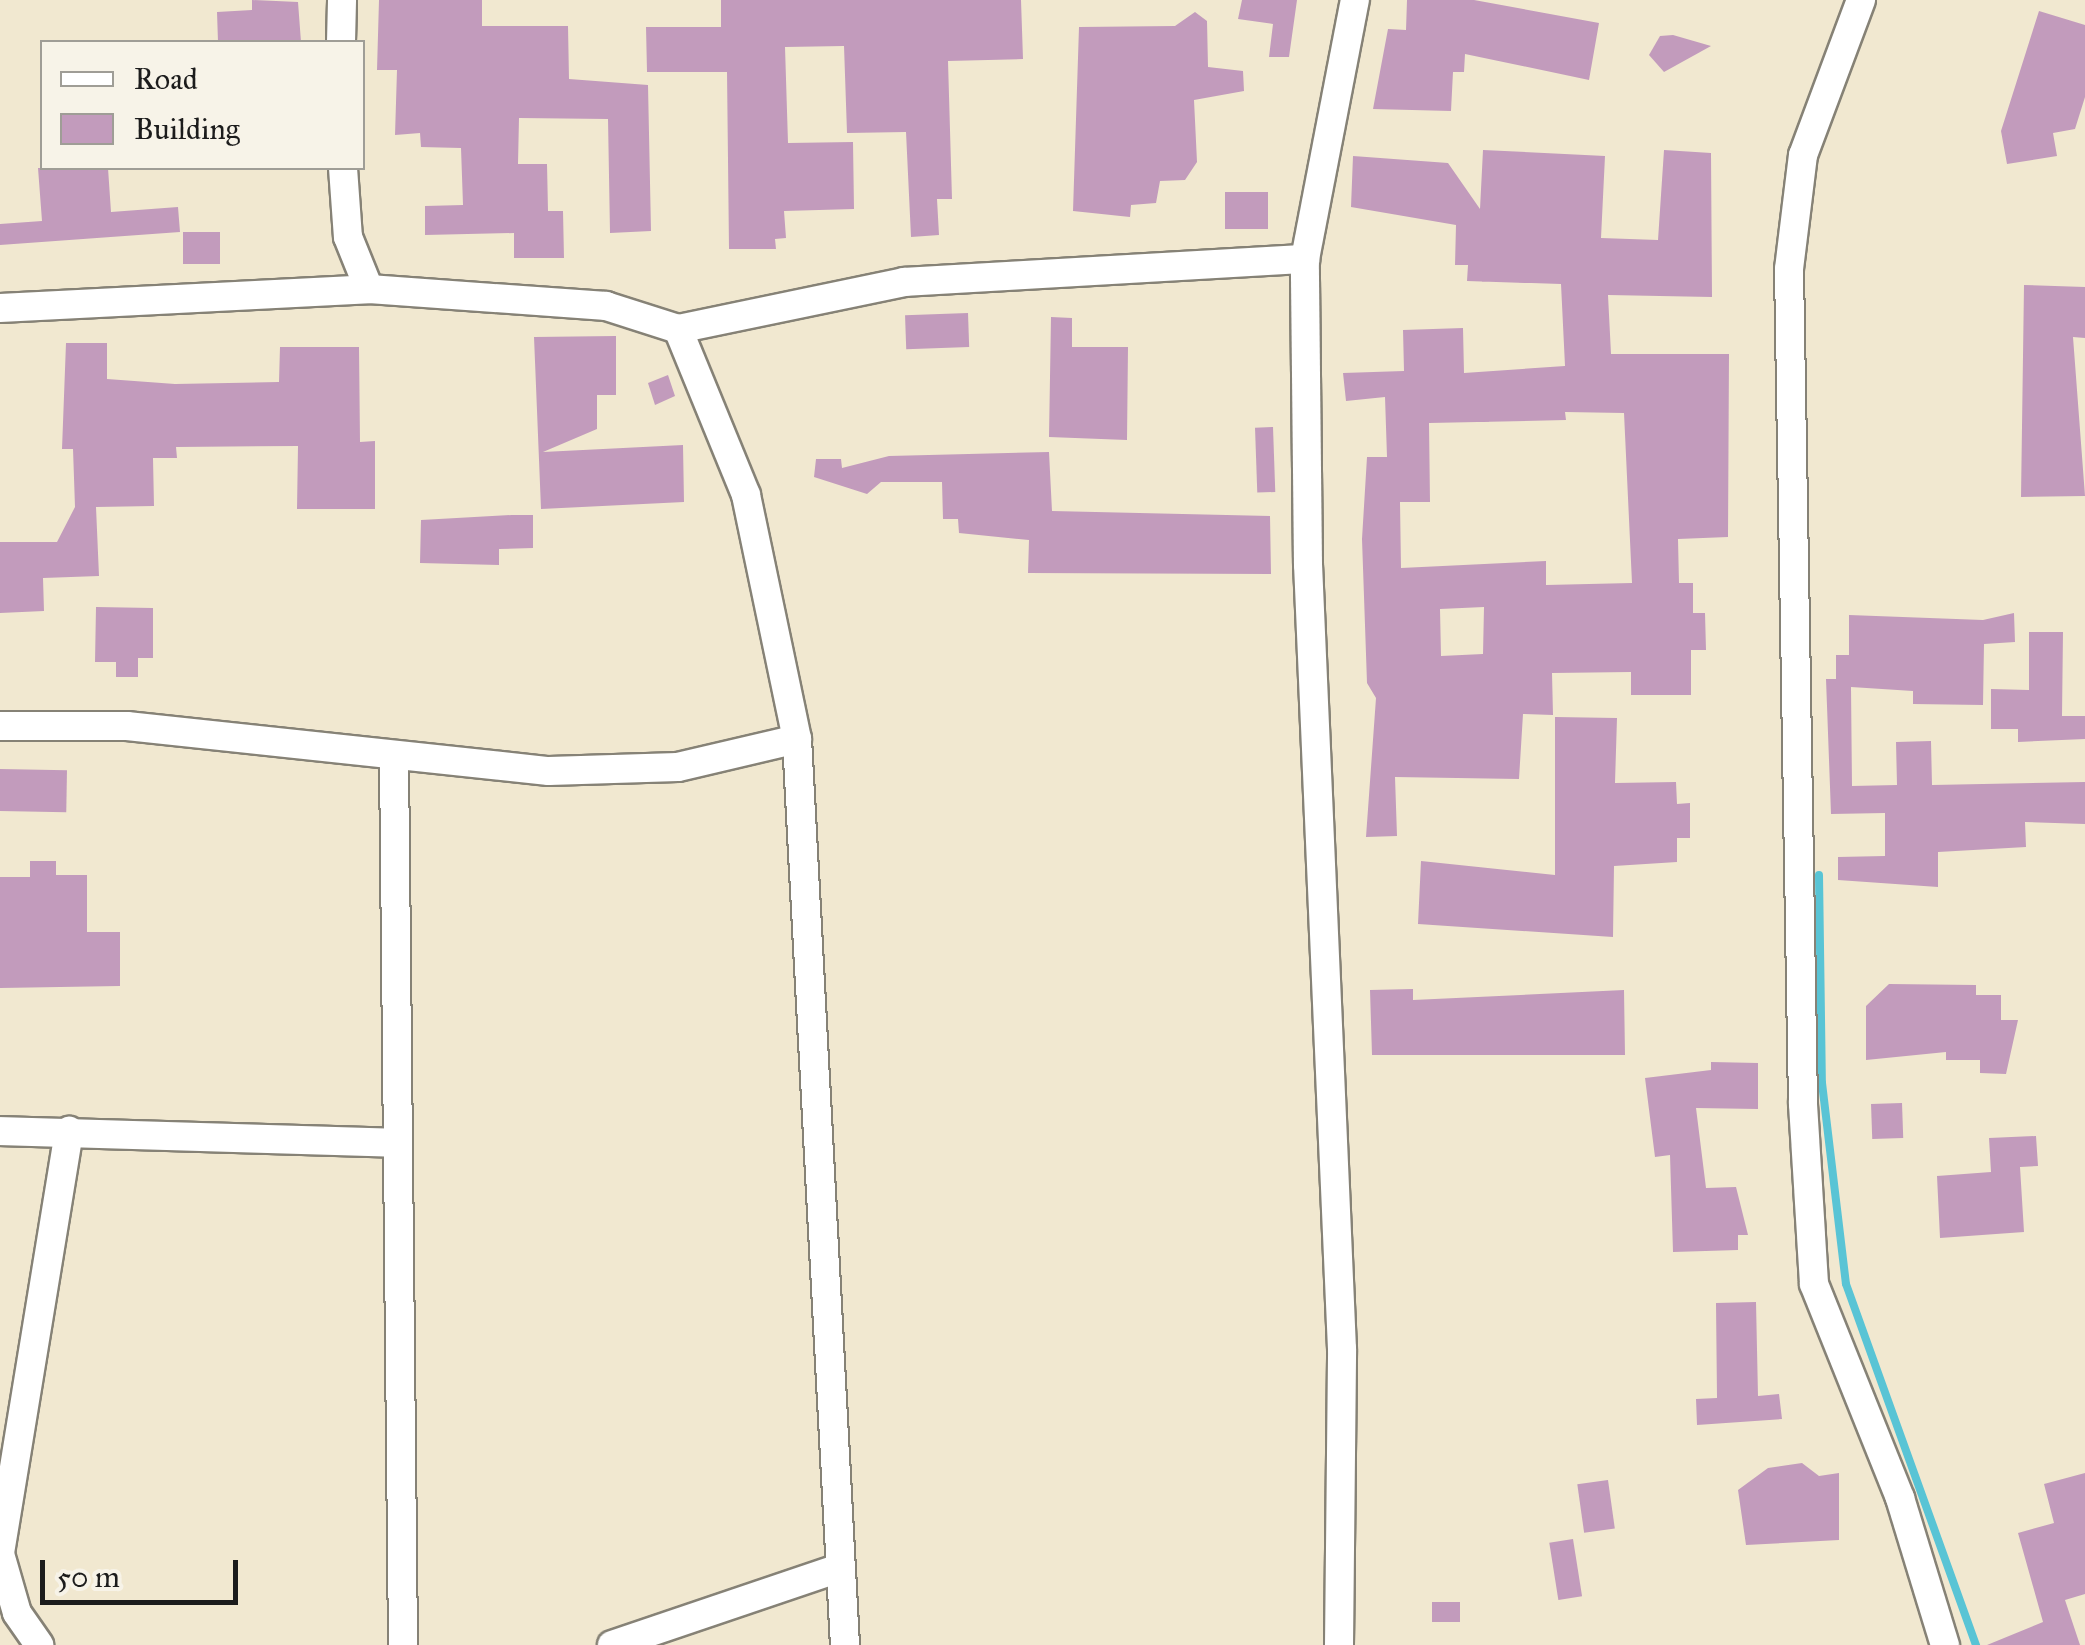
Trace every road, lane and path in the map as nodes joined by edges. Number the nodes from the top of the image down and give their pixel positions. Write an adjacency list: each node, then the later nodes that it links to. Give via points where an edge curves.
1 (342, 0): 4 (street)
2 (1355, 0): 6 (street)
3 (1861, 0): 23 (street, via 1803,155 1789,269 1803,1104 1814,1284 1900,1498)
4 (341, 40)
5 (343, 170): 7 (street, via 348,237)
6 (1305, 259): 9 (street, via 904,282); 22 (street, via 1308,565 1342,1349)
7 (369, 289): 8 (street); 9 (street, via 606,306)
8 (0, 308)
9 (678, 329): 11 (street, via 746,494)
10 (0, 726): 12 (street, via 127,726)
11 (797, 739): 12 (street, via 678,767 549,771); 17 (street)
12 (394, 757): 15 (street)
13 (69, 1130): 14 (street); 15 (street); 16 (street)
14 (0, 1131)
15 (397, 1143): 19 (street)
16 (0, 1553): 18 (street, via 17,1613)
17 (840, 1568): 20 (street); 21 (street)
18 (39, 1645)
19 (403, 1645)
20 (612, 1645)
21 (845, 1645)
22 (1340, 1645)
23 (1945, 1645)

